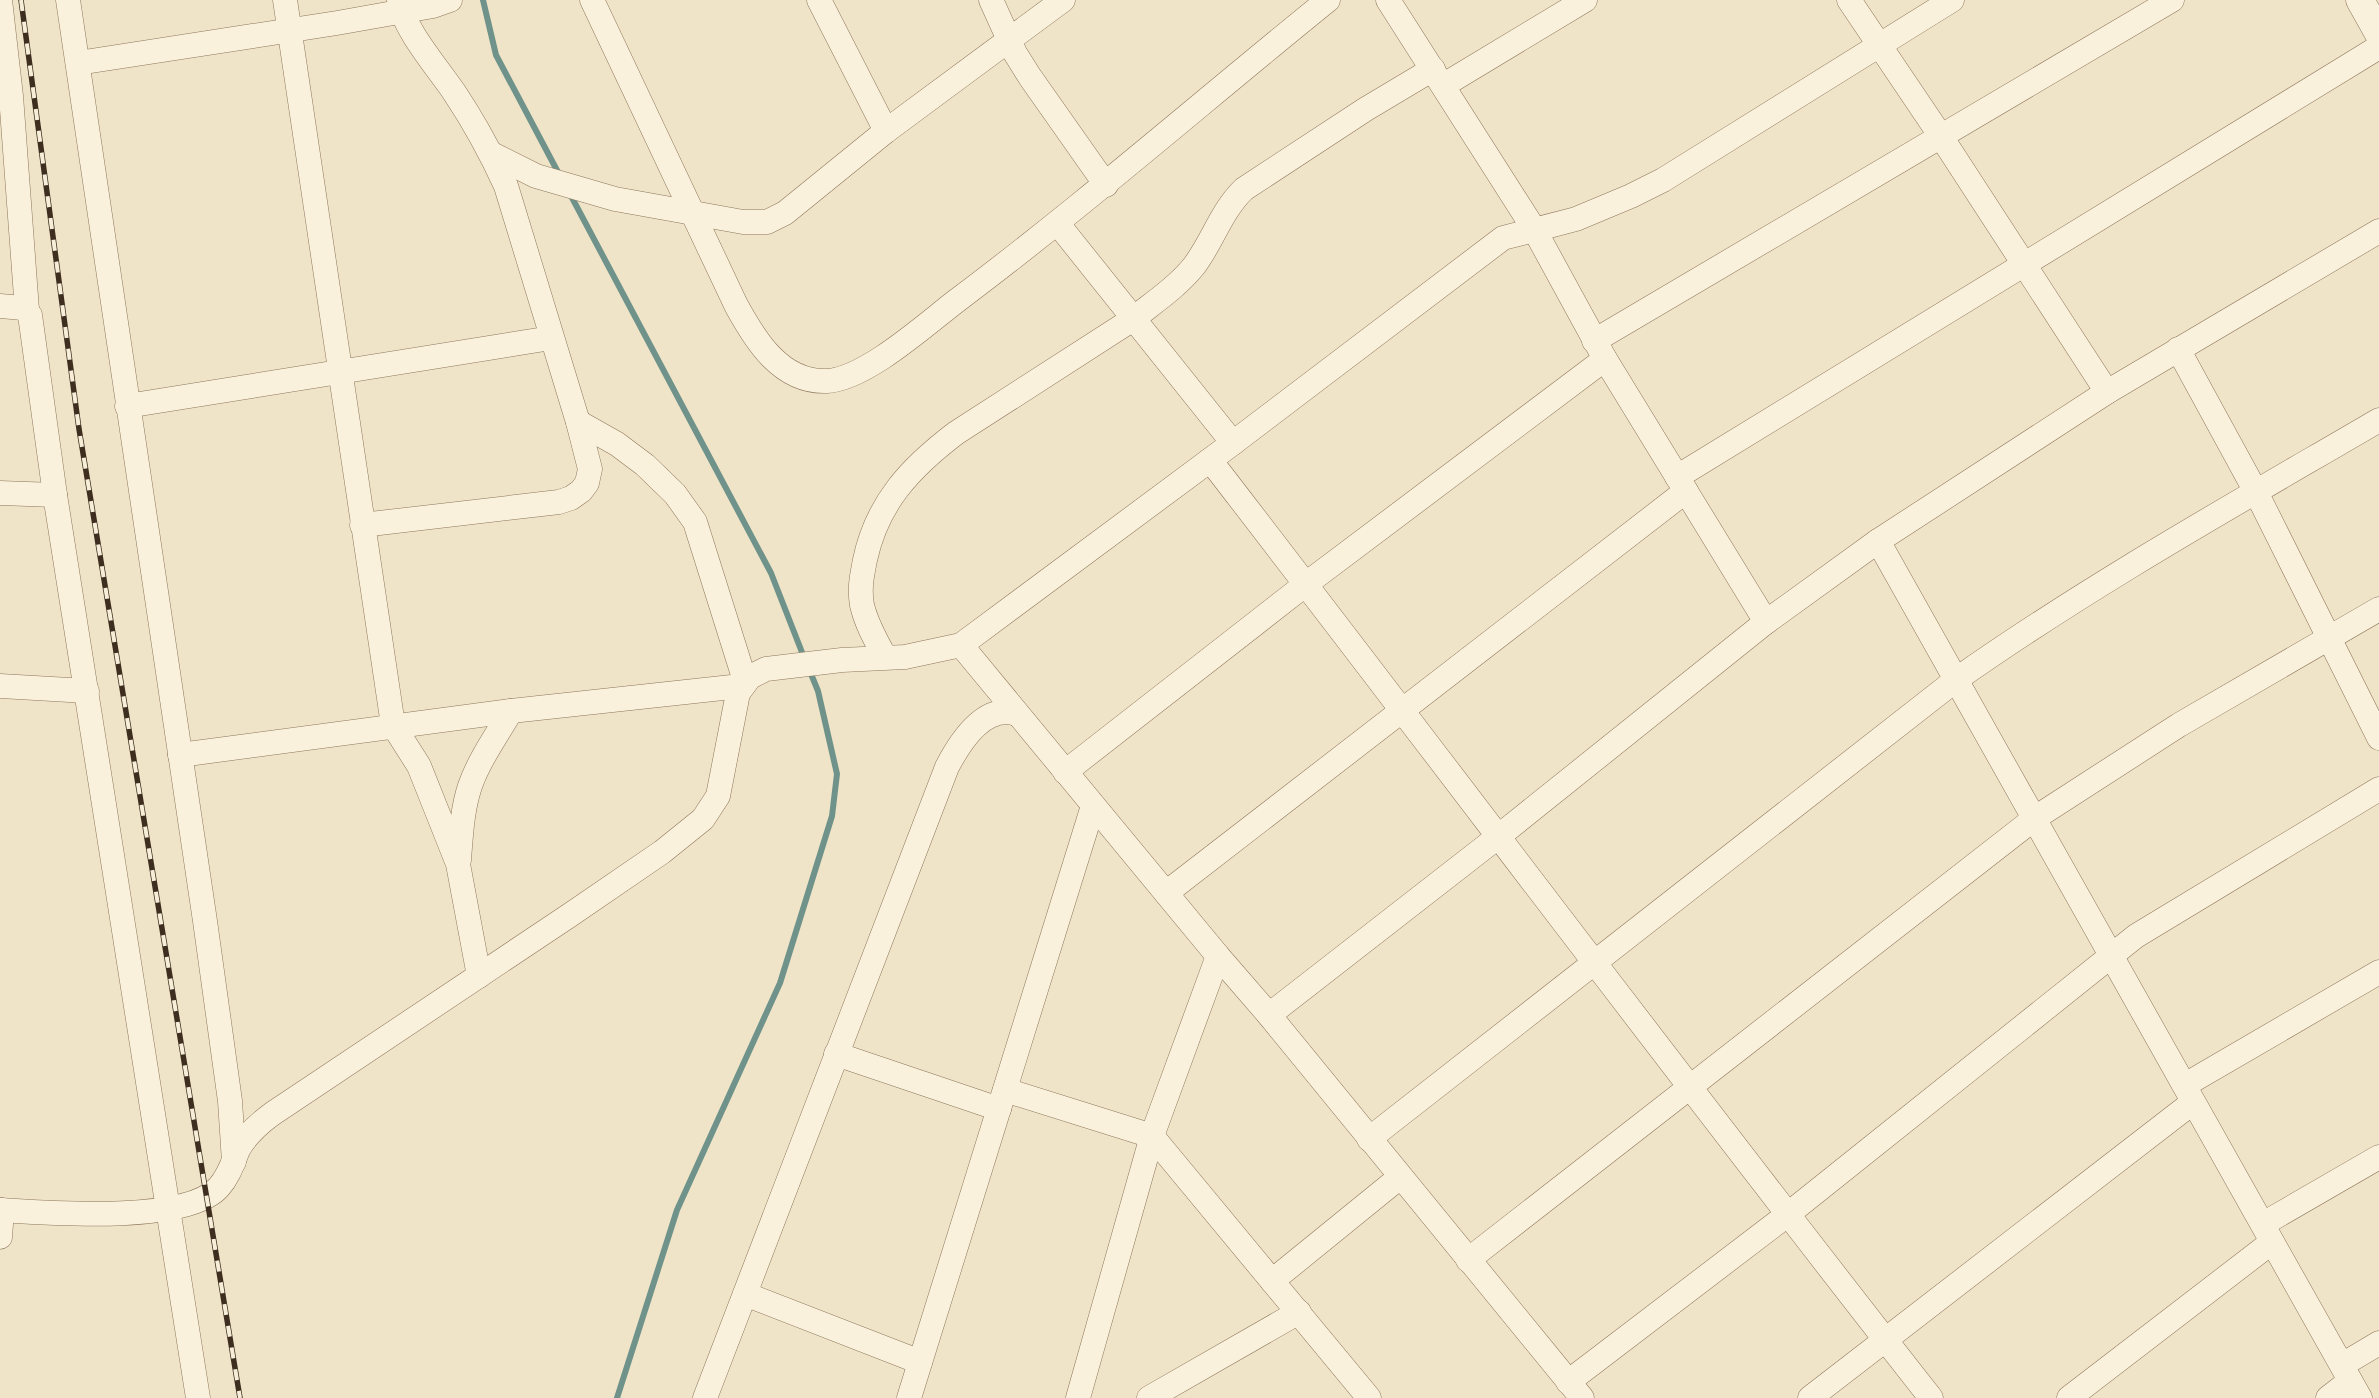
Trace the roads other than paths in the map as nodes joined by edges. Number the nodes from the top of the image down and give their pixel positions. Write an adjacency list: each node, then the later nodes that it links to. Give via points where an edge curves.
1 (0, 0): 22 (street)
2 (68, 0): 20 (street)
3 (285, 0): 17 (street)
4 (450, 0): 15 (street, via 433,6)
5 (592, 0): 27 (street)
6 (819, 0): 23 (street)
7 (991, 0): 18 (street)
8 (1063, 0): 18 (street)
9 (1328, 0): 26 (street)
10 (1388, 0): 21 (street)
11 (1585, 0): 21 (street)
12 (1849, 0): 19 (street)
13 (1952, 0): 19 (street)
14 (2172, 0): 24 (street)
15 (400, 5): 17 (street); 25 (street, via 410,28)
16 (2374, 25): 31 (street)
17 (290, 31): 20 (street); 38 (street)
18 (1010, 40): 23 (street); 26 (street, via 1030,77)
19 (1880, 45): 24 (street); 29 (street, via 1663,180 1593,212)
20 (78, 63): 40 (street)
21 (1438, 77): 29 (street); 34 (street, via 1366,109 1244,189 1230,204 1194,266)
22 (5, 96): 33 (street)
23 (886, 131): 27 (street, via 774,220 744,222)
24 (1940, 135): 31 (street); 37 (street)
25 (492, 154): 27 (street, via 559,184); 35 (street, via 506,186)
26 (1106, 185): 28 (street)
27 (693, 214): 28 (street, via 736,305 766,352 800,378 826,381 847,377 887,353)
28 (1058, 224): 34 (street)
29 (1534, 229): 37 (street); 43 (street, via 1503,238 1490,247)
30 (2379, 231): 36 (street)
31 (2024, 264): 39 (street); 45 (street)
32 (0, 306): 33 (street)
33 (27, 310): 48 (street)
34 (1133, 319): 43 (street); 56 (street, via 930,452 904,478 871,534 860,588 865,614)
35 (551, 338): 38 (street); 42 (street)
36 (2178, 349): 39 (street); 46 (street)
37 (1600, 350): 45 (street); 51 (street)
38 (342, 371): 40 (street); 49 (street)
39 (2107, 392): 50 (street)
40 (127, 406): 66 (street)
41 (2379, 420): 46 (street)
42 (578, 422): 49 (street, via 590,469 587,483 571,498); 58 (street, via 645,465 676,494 694,522)
43 (1233, 443): 44 (street)
44 (1210, 460): 51 (street); 55 (street)
45 (1681, 484): 53 (street); 61 (street)
46 (2256, 492): 54 (street); 57 (street, via 2007,644)
47 (0, 493): 48 (street)
48 (55, 495): 60 (street)
49 (362, 525): 64 (street)
50 (1878, 541): 53 (street); 57 (street)
51 (1306, 584): 61 (street); 67 (street)
52 (2379, 609): 54 (street)
53 (1766, 622): 71 (street)
54 (2328, 638): 65 (street); 70 (street, via 2179,725)
55 (961, 645): 56 (street, via 924,654); 63 (street)
56 (885, 657): 58 (street, via 779,667 754,673)
57 (1957, 680): 70 (street); 76 (street)
58 (743, 684): 62 (street); 78 (street, via 718,796 703,819 662,852)
59 (0, 686): 60 (street)
60 (87, 691): 89 (street)
61 (1403, 710): 71 (street); 73 (street)
62 (510, 711): 64 (street); 72 (street, via 470,786)
63 (1017, 714): 67 (street); 80 (street, via 1008,711 996,714 973,727 947,767)
64 (393, 725): 66 (street); 72 (street, via 422,772)
65 (2379, 738)
66 (180, 755): 87 (street, via 230,1101)
67 (1065, 772): 69 (street)
68 (2379, 789): 75 (street, via 2163,918)
69 (1093, 806): 73 (street); 83 (street)
70 (2035, 818): 75 (street); 81 (street)
71 (1499, 836): 76 (street); 79 (street)
72 (458, 864): 78 (street)
73 (1166, 893): 74 (street)
74 (1218, 956): 79 (street); 84 (street)
75 (2112, 956): 82 (street); 91 (street)
76 (1594, 962): 81 (street); 85 (street)
77 (2379, 972): 82 (street)
78 (479, 976): 87 (street, via 272,1114 246,1138)
79 (1269, 1015): 85 (street)
80 (836, 1054): 83 (street); 96 (street)
81 (1689, 1088): 91 (street); 94 (street)
82 (2189, 1094): 92 (street); 98 (street)
83 (1002, 1100): 84 (street); 100 (street)
84 (1152, 1136): 95 (street); 106 (street)
85 (1368, 1139): 88 (street)
86 (2379, 1157): 92 (street)
87 (234, 1162): 89 (street, via 219,1187 207,1198)
88 (1400, 1177): 94 (street); 95 (street)
89 (168, 1208): 90 (street, via 98,1214); 103 (street)
90 (1, 1210): 93 (street)
91 (1787, 1215): 98 (street); 102 (street)
92 (2268, 1233): 101 (street); 111 (street)
93 (0, 1237)
94 (1468, 1260): 102 (street)
95 (1272, 1281): 97 (street)
96 (745, 1294): 100 (street); 104 (street)
97 (1299, 1312): 107 (street); 108 (street)
98 (1886, 1340): 109 (street); 110 (street)
99 (2379, 1343): 101 (street)
100 (920, 1362): 105 (street)
101 (2350, 1381): 112 (street)
102 (1575, 1390)
103 (198, 1398)
104 (705, 1398)
105 (909, 1398)
106 (1078, 1398)
107 (1149, 1398)
108 (1369, 1398)
109 (1810, 1398)
110 (1931, 1398)
111 (2069, 1398)
112 (2328, 1398)

